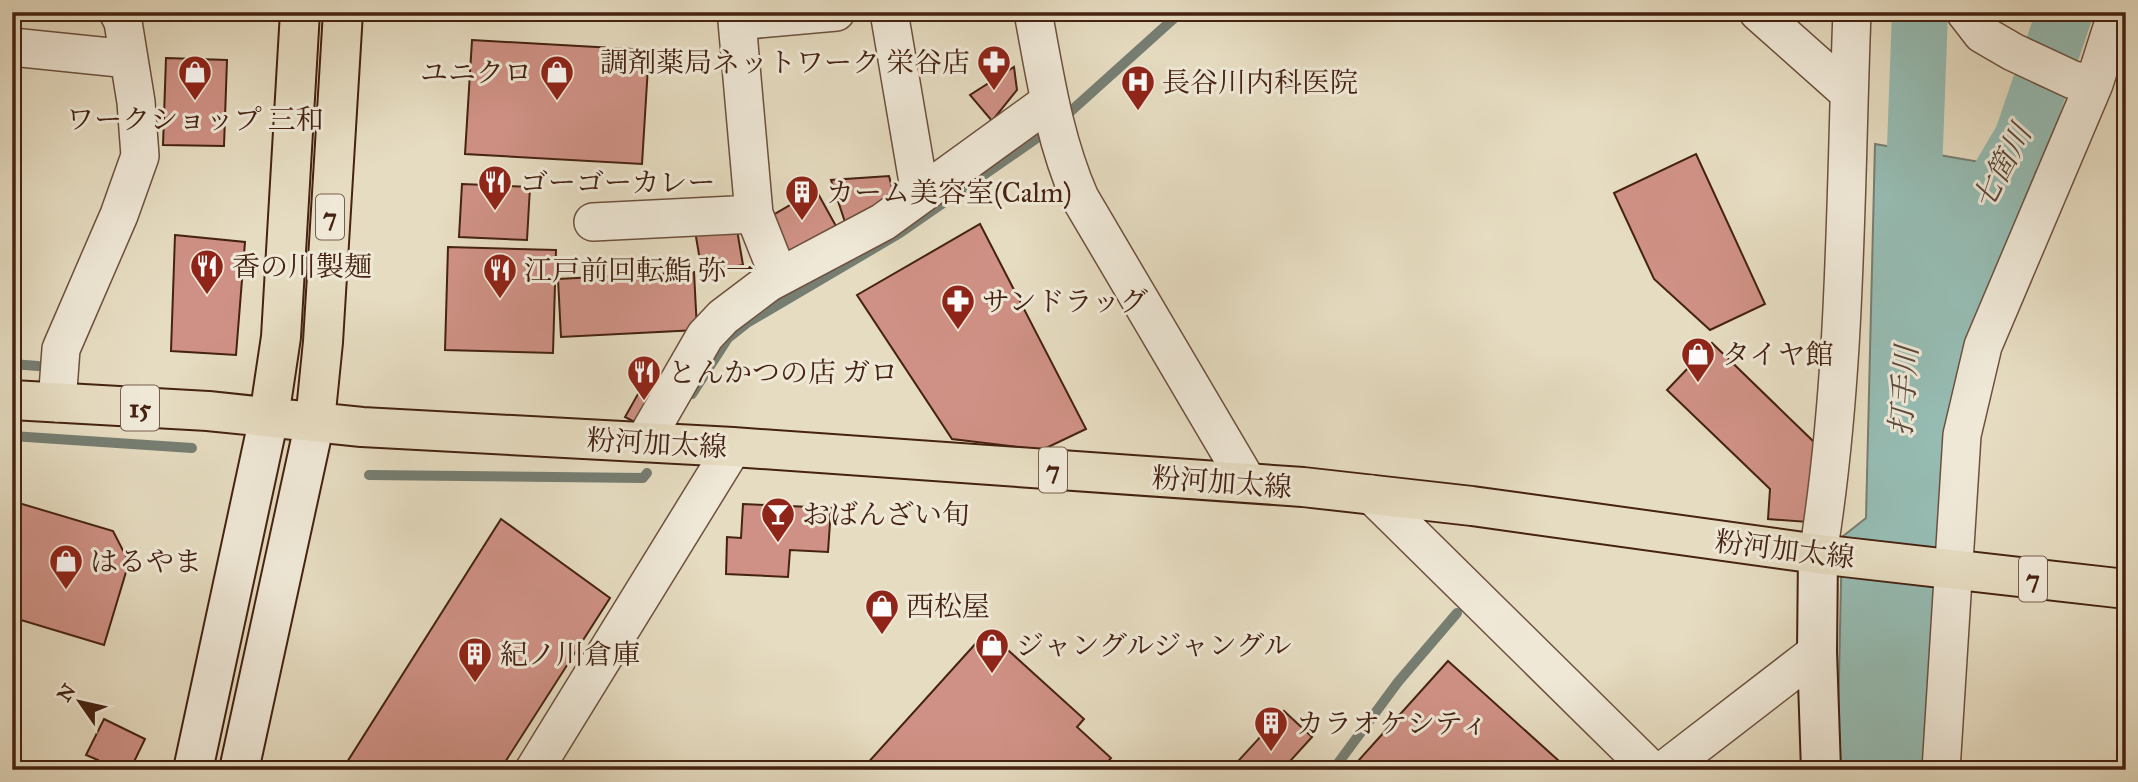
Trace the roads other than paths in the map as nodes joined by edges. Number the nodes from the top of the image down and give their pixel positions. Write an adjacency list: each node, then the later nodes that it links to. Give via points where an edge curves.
1 (118, 12): 12 (street)
2 (300, 12): 22 (main road, 7, via 281,337)
3 (343, 12): 23 (main road, 7)
4 (836, 12): 17 (street, via 737,21)
5 (889, 12): 16 (street)
6 (1033, 12): 15 (street)
7 (1758, 12): 14 (street)
8 (1852, 12): 14 (street)
9 (1965, 12): 13 (street, via 1982,34)
10 (2117, 12): 13 (street)
11 (12, 47): 12 (street)
12 (129, 59): 21 (street, via 140,156 61,349)
13 (2084, 82): 29 (street, via 1983,346 1962,435)
14 (1849, 93): 28 (street, via 1840,359)
15 (1053, 115): 16 (street); 26 (street, via 1080,198)
16 (920, 194): 19 (street, via 883,222)
17 (754, 214): 18 (street); 19 (street)
18 (593, 222)
19 (779, 277): 24 (street, via 723,317 705,336)
20 (12, 400): 21 (main road, 15)
21 (57, 403): 22 (main road, 15)
22 (268, 417): 23 (main road, 粉河加太線 / 7); 32 (street)
23 (315, 421): 24 (main road, 粉河加太線 / 7); 33 (street)
24 (644, 442): 25 (main road, 粉河加太線 / 7)
25 (733, 447): 26 (main road, 粉河加太線 / 7); 34 (street)
26 (1248, 483): 27 (main road, 粉河加太線 / 7)
27 (1371, 494): 28 (main road, 粉河加太線 / 7); 35 (street)
28 (1826, 554): 29 (main road, 粉河加太線 / 7); 31 (street)
29 (1946, 568): 30 (main road, 粉河加太線 / 7); 38 (street)
30 (2126, 589)
31 (1817, 652): 36 (street); 37 (street)
32 (193, 770)
33 (239, 770)
34 (534, 770)
35 (1651, 770)
36 (1664, 770)
37 (1821, 770)
38 (1941, 770)

